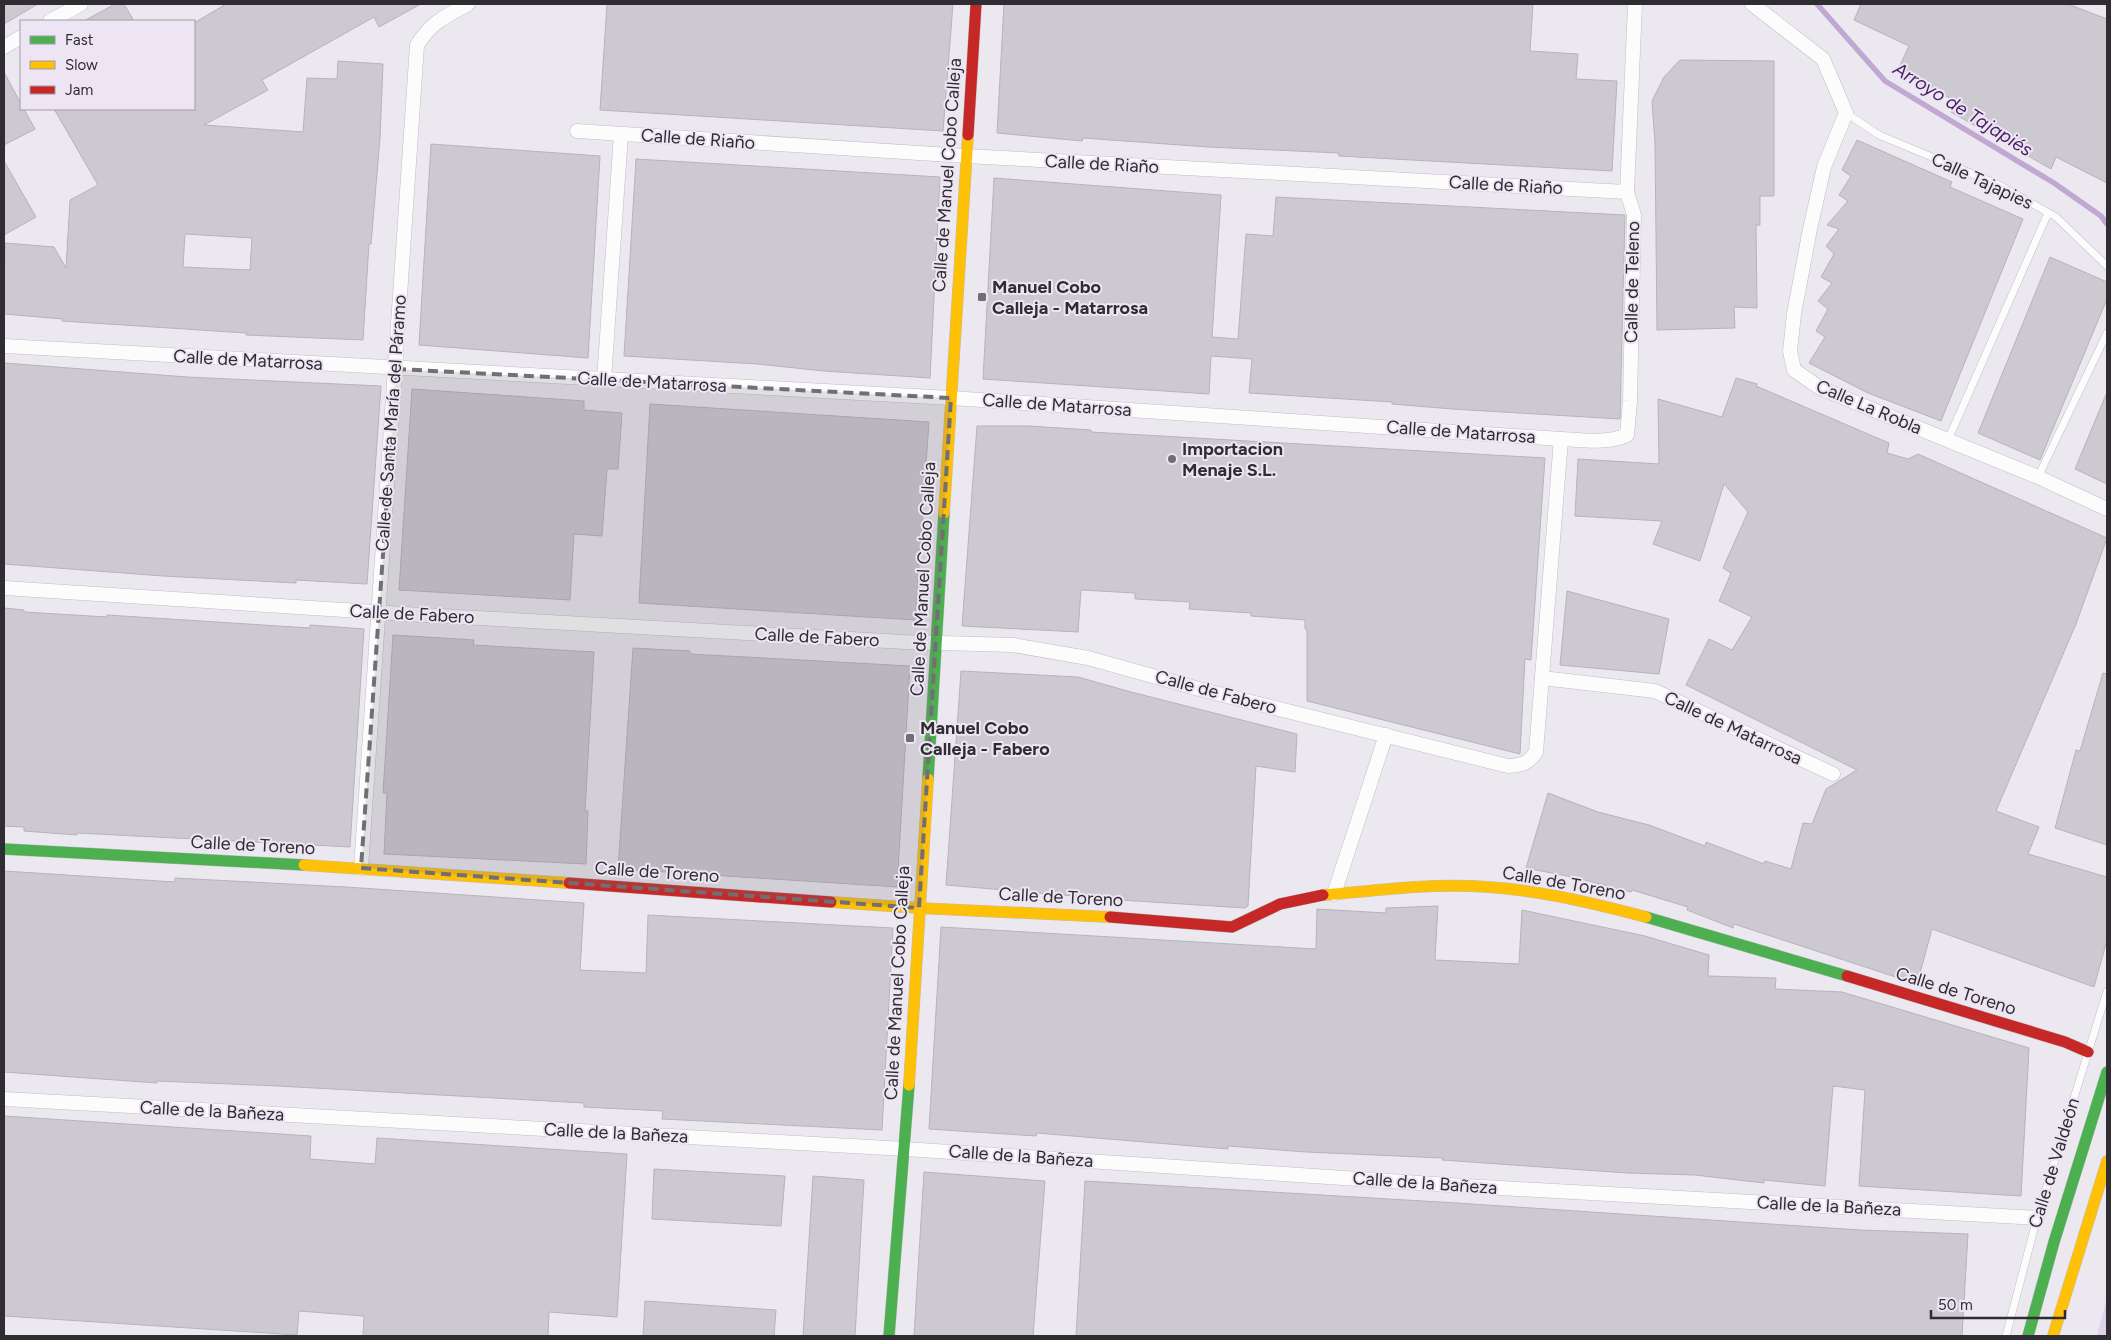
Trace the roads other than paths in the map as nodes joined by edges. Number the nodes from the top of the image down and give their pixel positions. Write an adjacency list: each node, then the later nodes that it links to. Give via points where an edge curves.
1 (82, 4): 6 (street)
2 (468, 4): 18 (street, Calle de Santa María del Páramo, via 428,28 417,45)
3 (976, 4): 12 (street, Calle de Manuel Cobo Calleja)
4 (1635, 4): 13 (street, Calle de Teleno)
5 (1752, 4): 9 (street, via 1822,59)
6 (52, 20)
7 (20, 38): 8 (street)
8 (4, 47)
9 (1846, 113): 14 (lane, Calle Tajapies, via 1879,135 1998,185); 22 (street, Calle La Robla, via 1824,167 1810,229 1794,314 1790,351 1794,370 1820,388)
10 (577, 131): 11 (street, Calle de Riaño)
11 (621, 134): 12 (street, Calle de Riaño); 19 (street)
12 (966, 156): 13 (street, Calle de Riaño); 20 (street, Calle de Manuel Cobo Calleja)
13 (1627, 192): 21 (street, Calle de Teleno, via 1634,215 1627,435 1604,441)
14 (2048, 213): 15 (lane, Calle Tajapies); 22 (lane)
15 (2107, 266)
16 (2107, 333): 23 (lane)
17 (4, 346): 18 (street, Calle de Matarrosa)
18 (396, 369): 19 (street, Calle de Matarrosa); 26 (street, Calle de Santa María del Páramo)
19 (604, 380): 20 (street, Calle de Matarrosa)
20 (951, 398): 21 (street, Calle de Matarrosa); 27 (street, Calle de Manuel Cobo Calleja)
21 (1561, 439): 28 (street, Calle de Matarrosa)
22 (1948, 440): 23 (street, Calle La Robla)
23 (2038, 477): 24 (street, Calle La Robla)
24 (2107, 509)
25 (4, 588): 26 (street, Calle de Fabero)
26 (376, 612): 27 (street, Calle de Fabero); 32 (street, Calle de Santa María del Páramo)
27 (937, 643): 29 (street, Calle de Fabero, via 1013,646 1088,658); 34 (street, Calle de Manuel Cobo Calleja)
28 (1542, 678): 29 (street, Calle de Fabero, via 1536,752 1521,766 1508,766); 30 (street, Calle de Matarrosa, via 1655,691)
29 (1386, 735): 33 (street)
30 (1832, 774)
31 (4, 849): 32 (street, Calle de Toreno)
32 (361, 868): 34 (street, Calle de Toreno)
33 (1334, 894): 34 (street, Calle de Toreno, via 1280,904 1232,927 1078,914); 36 (street, Calle de Toreno, via 1406,887 1473,886 1536,892 1604,906 1670,922 2065,1042)
34 (919, 908): 39 (street, Calle de Manuel Cobo Calleja)
35 (2107, 991): 36 (lane, Calle de Valdeón)
36 (2088, 1052): 41 (lane, Calle de Valdeón)
37 (2107, 1072): 44 (street)
38 (4, 1100): 39 (street, Calle de la Bañeza)
39 (905, 1149): 41 (street, Calle de la Bañeza); 42 (street, Calle de Manuel Cobo Calleja)
40 (2107, 1161): 45 (street)
41 (2037, 1218): 43 (lane, Calle de Valdeón)
42 (889, 1336)
43 (2006, 1336)
44 (2028, 1336)
45 (2053, 1336)

